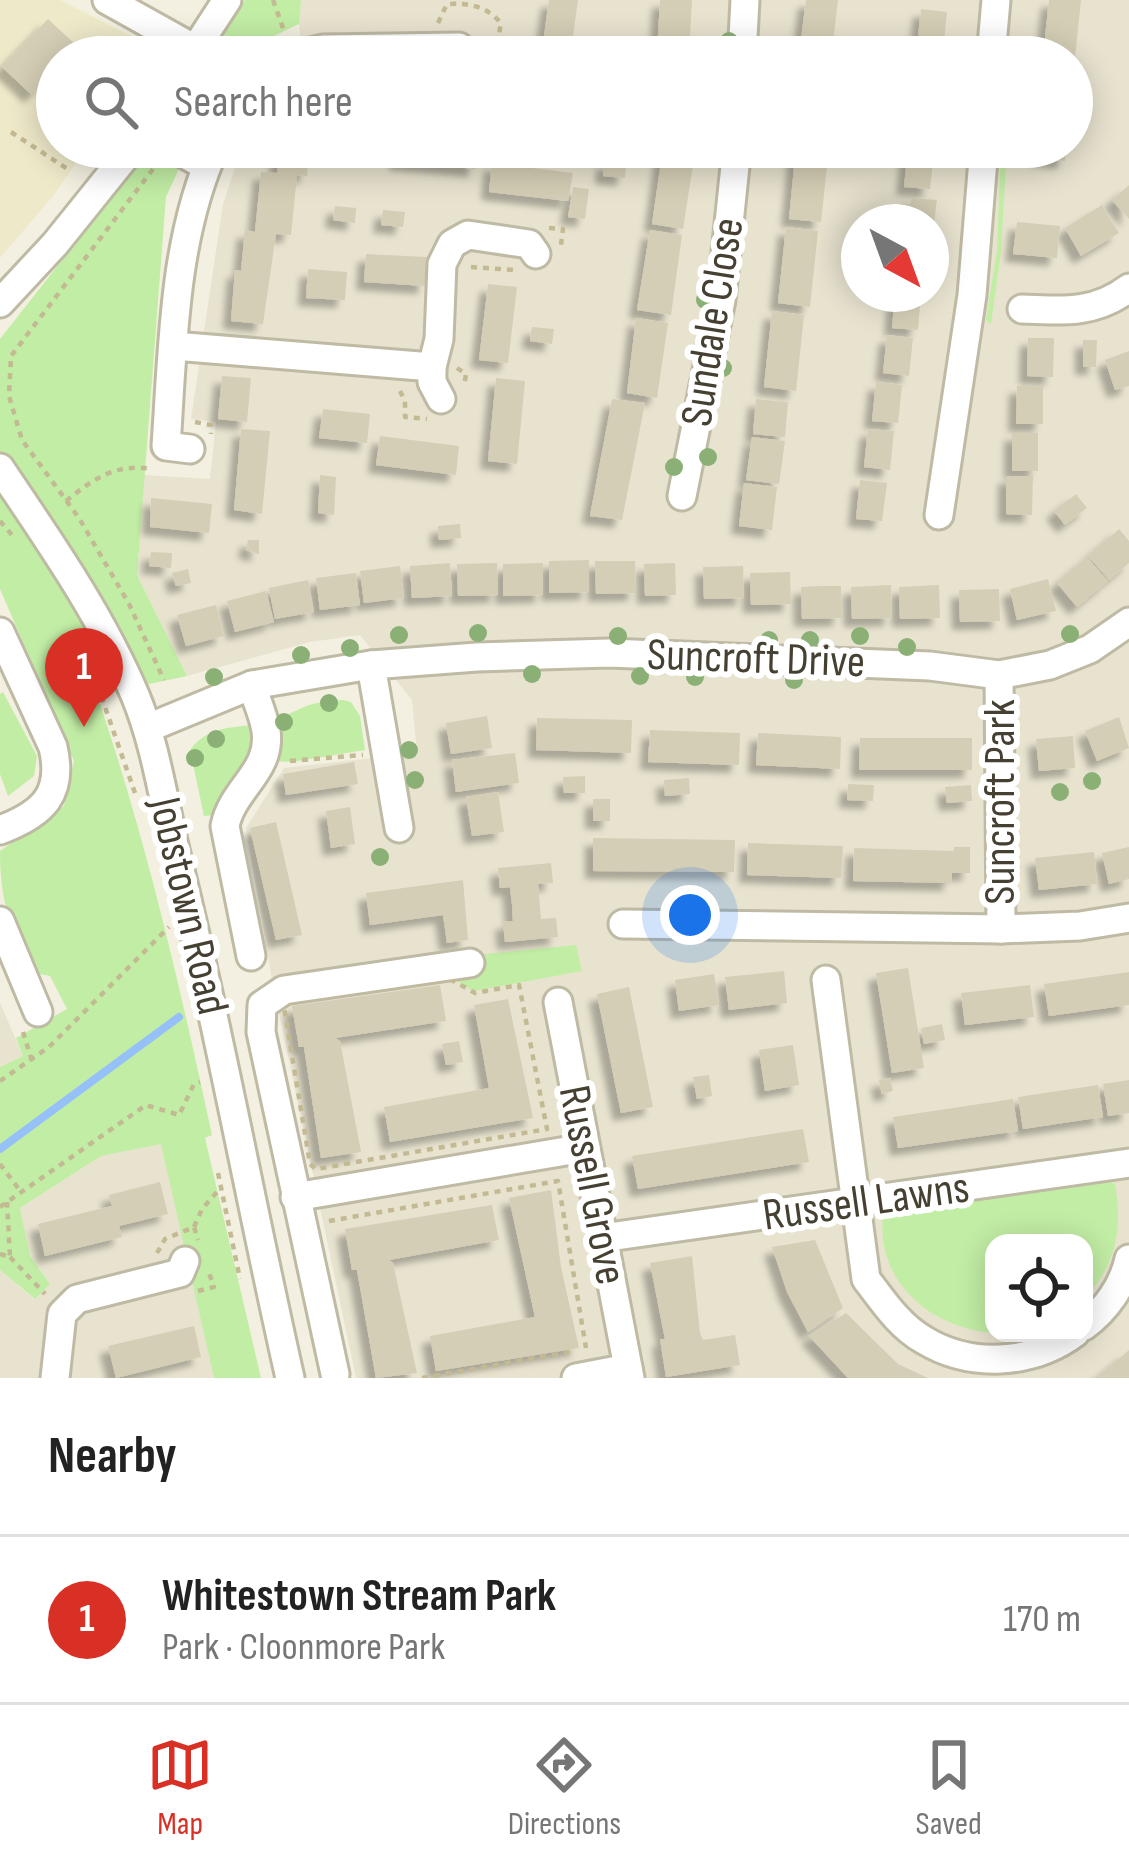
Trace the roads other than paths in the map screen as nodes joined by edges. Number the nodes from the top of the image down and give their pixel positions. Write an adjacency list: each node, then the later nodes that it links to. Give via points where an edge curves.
1 (107, 0): 5 (street)
2 (227, 0): 6 (street)
3 (746, 0): 7 (street)
4 (996, 0): 8 (street)
5 (165, 36)
6 (203, 36)
7 (743, 36)
8 (993, 36)
9 (116, 168): 15 (street)
10 (207, 168): 17 (street, via 179,273)
11 (735, 168): 22 (street, Sundale Close, via 722,300)
12 (982, 168): 23 (street)
13 (536, 254): 18 (street, via 507,238 468,235 452,244 442,264)
14 (1129, 288): 16 (street, via 1077,312)
15 (0, 304)
16 (1022, 309)
17 (174, 346): 18 (street); 20 (street, via 166,446)
18 (432, 367): 19 (street)
19 (441, 399)
20 (190, 449)
21 (0, 468): 29 (street, Jobstown Road, via 61,554)
22 (682, 496)
23 (939, 515)
24 (1129, 622): 27 (street, Suncroft Drive, via 1090,649)
25 (0, 632): 31 (street, via 57,766 42,808)
26 (371, 665): 27 (street, Suncroft Drive, via 609,653); 28 (street, Suncroft Drive); 30 (street)
27 (1000, 675): 35 (street, Suncroft Park)
28 (252, 685): 29 (street, Suncroft Drive); 36 (street, via 267,754 225,826)
29 (148, 728): 55 (street, Jobstown Road)
30 (399, 828)
31 (0, 830)
32 (1129, 918): 35 (street, Suncroft Park)
33 (0, 921): 40 (street)
34 (623, 924): 35 (street, Suncroft Park)
35 (1001, 928)
36 (251, 956)
37 (470, 963): 44 (street, via 284,990 262,1005)
38 (826, 980): 45 (street)
39 (558, 1002): 41 (street, Russell Grove)
40 (38, 1012)
41 (584, 1148): 44 (street); 46 (street, Russell Grove)
42 (1128, 1164): 43 (street); 45 (street, Russell Lawns)
43 (1129, 1174)
44 (295, 1196): 53 (street)
45 (856, 1204): 46 (street, Russell Lawns); 51 (street, via 866,1279 892,1313 924,1340)
46 (602, 1238): 52 (street, Russell Grove)
47 (1129, 1259): 49 (street)
48 (185, 1261): 54 (street, via 180,1273 77,1299 62,1314)
49 (1093, 1320)
50 (1061, 1342): 51 (street)
51 (1019, 1369)
52 (629, 1373): 56 (street)
53 (335, 1374)
54 (55, 1378)
55 (290, 1378)
56 (576, 1378)

